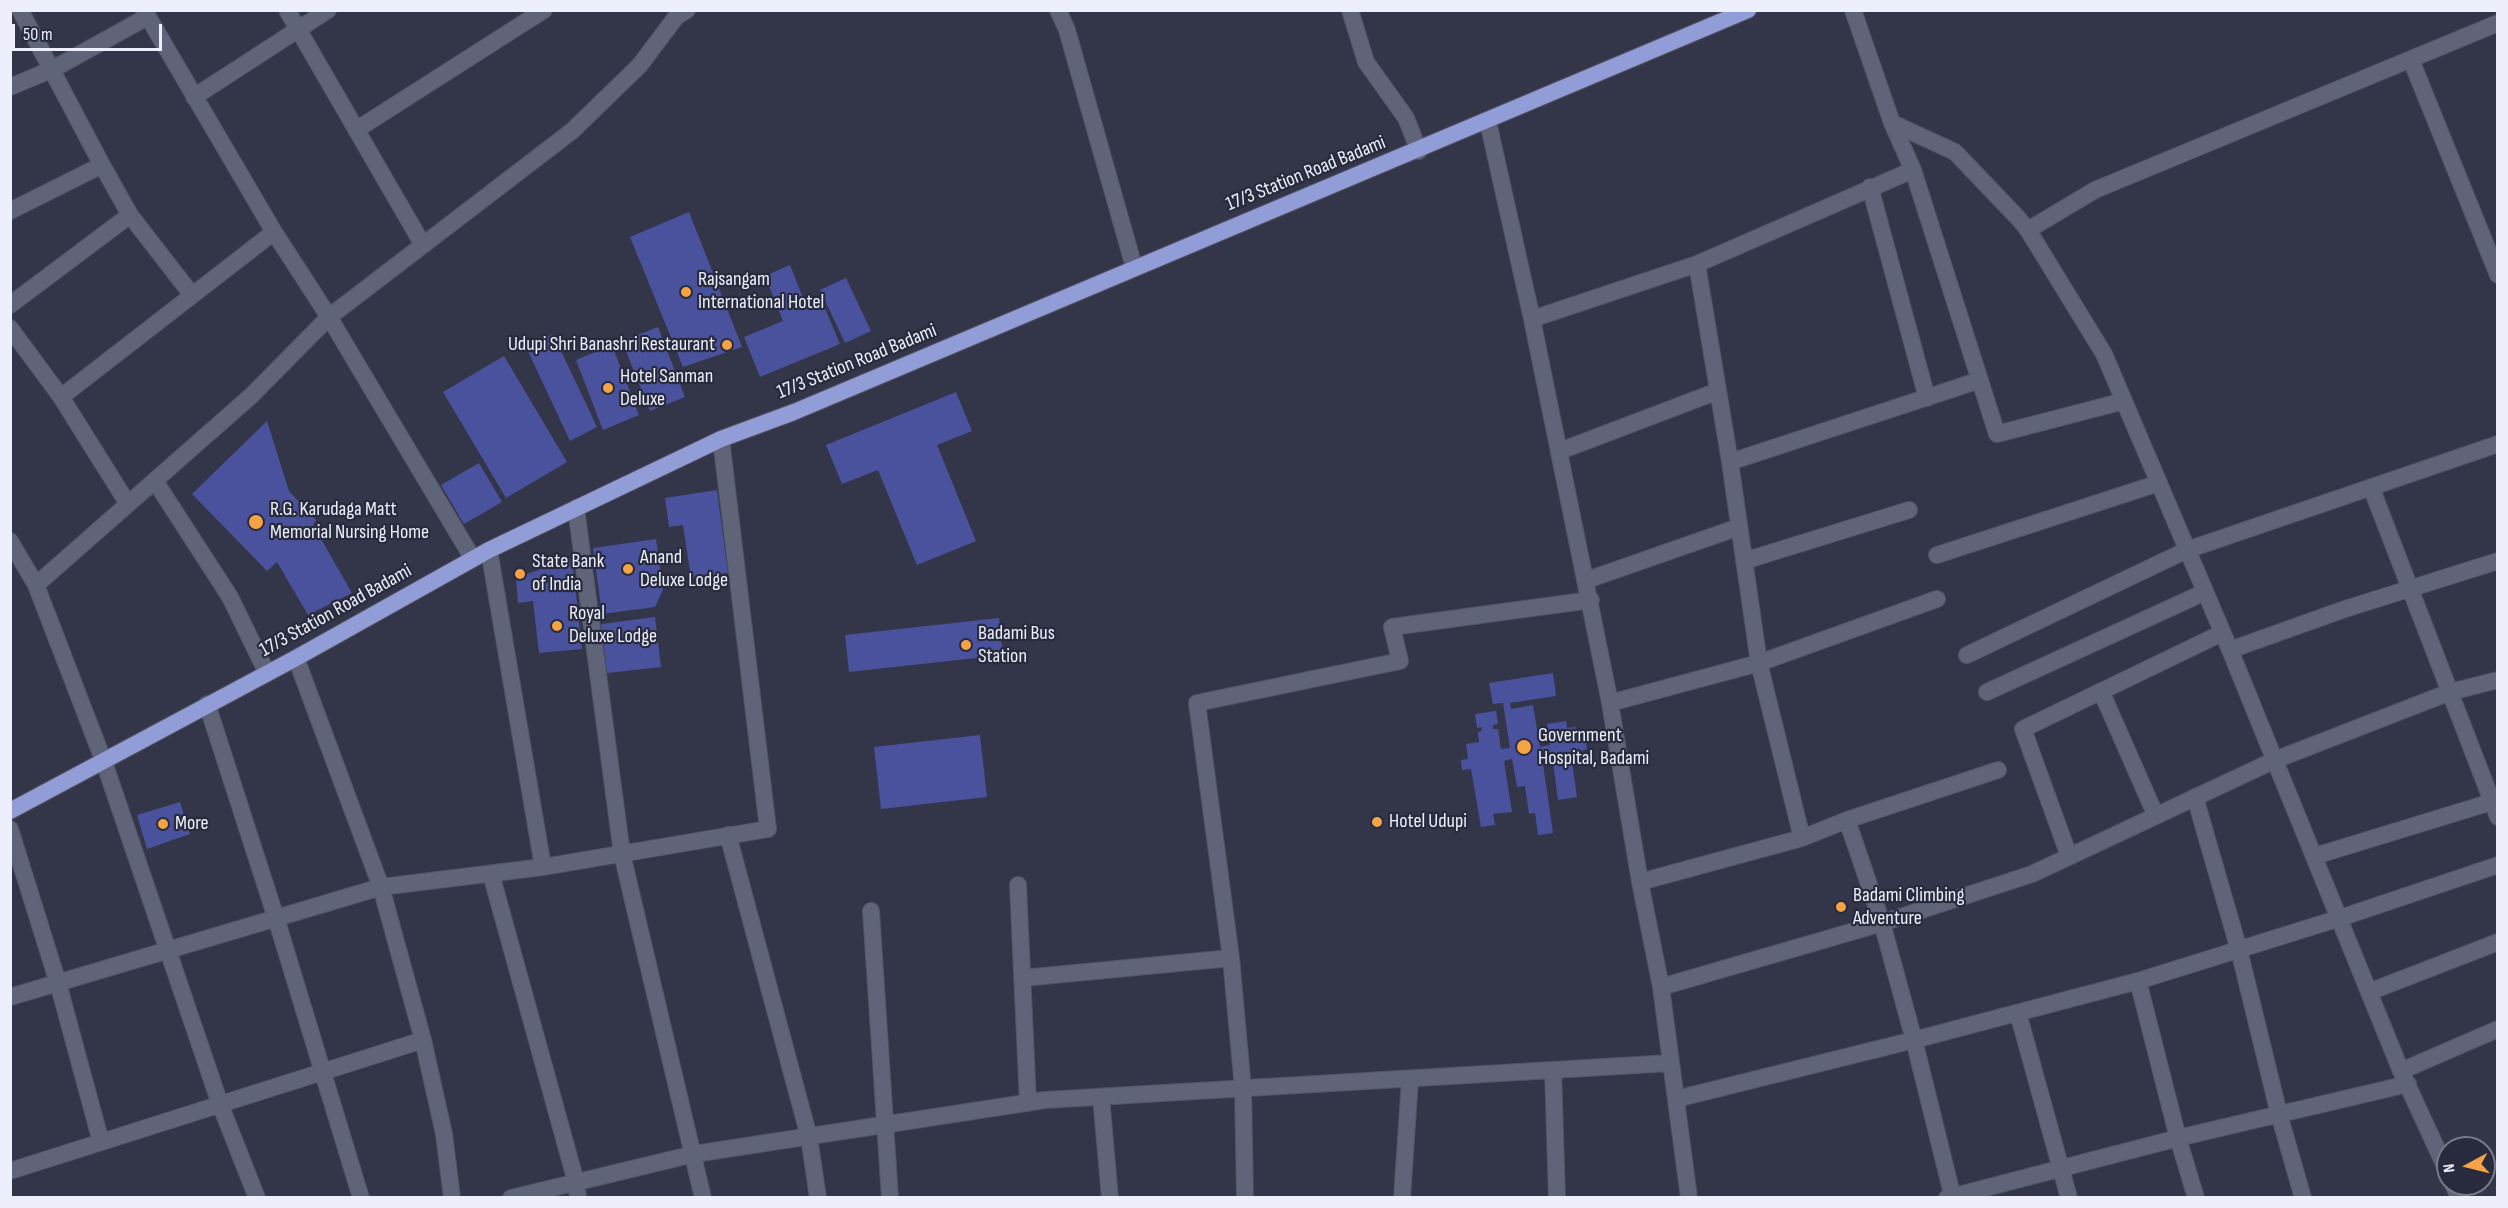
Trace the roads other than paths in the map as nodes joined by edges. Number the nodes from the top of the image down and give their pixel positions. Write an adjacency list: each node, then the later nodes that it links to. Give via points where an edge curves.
1 (20, 10): 14 (street)
2 (287, 10): 12 (street)
3 (328, 10): 12 (street)
4 (544, 10): 19 (street)
5 (687, 10): 28 (street, via 676,17 640,65 572,131)
6 (1058, 10): 30 (street)
7 (1350, 10): 20 (street, via 1366,62 1406,118)
8 (1748, 10): 17 (highway, 17/3 Station Road Badami)
9 (1853, 10): 18 (street)
10 (146, 14): 14 (street); 16 (street)
11 (2498, 23): 13 (street)
12 (298, 30): 16 (street); 19 (street)
13 (2411, 60): 26 (street, via 2095,190); 31 (street)
14 (53, 69): 15 (street); 21 (street)
15 (10, 87)
16 (194, 97): 27 (street)
17 (1488, 122): 20 (highway, 17/3 Station Road Badami); 35 (street)
18 (1892, 123): 22 (street); 26 (street, via 1955,152)
19 (356, 130): 28 (street)
20 (1419, 151): 30 (highway, 17/3 Station Road Badami)
21 (102, 165): 24 (street); 25 (street)
22 (1913, 170): 23 (street); 37 (street)
23 (1870, 188): 29 (street); 40 (street)
24 (10, 211)
25 (130, 215): 32 (street); 33 (street)
26 (2028, 230): 41 (street, via 2104,354)
27 (274, 231): 32 (street); 34 (street)
28 (423, 245): 34 (street)
29 (1697, 264): 35 (street); 38 (street)
30 (1134, 267): 42 (highway, 17/3 Station Road Badami)
31 (2498, 275)
32 (192, 295): 39 (street)
33 (10, 305)
34 (330, 317): 46 (street, via 251,396); 57 (street)
35 (1532, 319): 44 (street)
36 (10, 328): 39 (street)
37 (1980, 380): 40 (street); 41 (street, via 1997,434)
38 (1718, 391): 44 (street); 45 (street)
39 (61, 397): 49 (street)
40 (1927, 398): 45 (street)
41 (2124, 401): 47 (street)
42 (721, 439): 50 (highway, 17/3 Station Road Badami); 87 (street, via 768,828)
43 (2498, 444): 48 (street)
44 (1560, 451): 60 (street)
45 (1730, 462): 52 (street)
46 (155, 481): 49 (street); 71 (street, via 230,597)
47 (2159, 483): 55 (street); 56 (street)
48 (2371, 487): 55 (street); 62 (street)
49 (128, 504): 61 (street)
50 (576, 508): 54 (highway, 17/3 Station Road Badami); 89 (street)
51 (1908, 510): 58 (street)
52 (1739, 527): 58 (street); 60 (street)
53 (10, 541): 61 (street)
54 (489, 550): 57 (highway, 17/3 Station Road Badami); 93 (street)
55 (2187, 550): 63 (street); 68 (street)
56 (1937, 555)
57 (473, 559): 69 (highway, 17/3 Station Road Badami)
58 (1744, 561): 70 (street)
59 (2498, 561): 62 (street)
60 (1587, 580): 65 (street)
61 (36, 585): 79 (street)
62 (2410, 591): 67 (street, via 2345,609); 75 (street)
63 (2205, 592): 66 (street); 74 (street)
64 (1937, 599): 70 (street)
65 (1591, 600): 76 (street); 105 (street, via 1392,627 1400,661 1197,703)
66 (2222, 633): 67 (street); 73 (street)
67 (2230, 650): 78 (street)
68 (1967, 655)
69 (296, 658): 71 (highway, 17/3 Station Road Badami); 97 (street)
70 (1759, 663): 76 (street); 88 (street)
71 (267, 673): 77 (highway, 17/3 Station Road Badami)
72 (2498, 680): 75 (street)
73 (2101, 691): 84 (street); 90 (street, via 2023,729)
74 (1988, 692)
75 (2450, 692): 78 (street); 82 (street)
76 (1610, 703): 95 (street)
77 (207, 705): 79 (highway, 17/3 Station Road Badami); 99 (street)
78 (2275, 760): 81 (street); 91 (street)
79 (104, 762): 83 (highway, 17/3 Station Road Badami); 103 (street)
80 (1998, 770): 85 (street)
81 (2195, 798): 84 (street); 104 (street)
82 (2496, 806): 91 (street)
83 (10, 811)
84 (2156, 816): 90 (street)
85 (1847, 820): 88 (street); 101 (street)
86 (10, 829): 108 (street)
87 (728, 835): 89 (street); 128 (street)
88 (1802, 838): 95 (street)
89 (622, 854): 93 (street); 132 (street)
90 (2069, 856): 101 (street, via 2032,874)
91 (2315, 856): 100 (street)
92 (2498, 865): 100 (street)
93 (543, 867): 94 (street)
94 (491, 874): 97 (street); 135 (street)
95 (1640, 882): 109 (street)
96 (1018, 885): 106 (street)
97 (381, 886): 99 (street); 114 (street)
98 (871, 911): 127 (street)
99 (276, 918): 103 (street); 118 (street)
100 (2340, 918): 104 (street); 110 (street)
101 (1882, 923): 109 (street); 115 (street)
102 (2498, 942): 110 (street)
103 (169, 950): 108 (street); 125 (street)
104 (2239, 950): 107 (street); 126 (street)
105 (1231, 958): 106 (street); 121 (street)
106 (1023, 978): 124 (street)
107 (2138, 981): 112 (street); 129 (street)
108 (58, 983): 111 (street); 130 (street)
109 (1661, 987): 116 (street)
110 (2369, 992): 119 (street)
111 (10, 997)
112 (2018, 1013): 115 (street); 133 (street)
113 (2498, 1029): 119 (street)
114 (423, 1040): 118 (street); 138 (street, via 444,1134)
115 (1914, 1040): 123 (street); 148 (street)
116 (1671, 1063): 117 (street); 123 (street)
117 (1553, 1070): 120 (street); 146 (street)
118 (322, 1072): 125 (street); 137 (street)
119 (2404, 1078): 126 (street); 131 (street)
120 (1410, 1079): 121 (street); 145 (street)
121 (1243, 1089): 122 (street); 144 (street)
122 (1101, 1097): 124 (street); 143 (street)
123 (1676, 1099): 147 (street)
124 (1028, 1103): 127 (street)
125 (220, 1104): 130 (street); 136 (street)
126 (2279, 1114): 129 (street); 151 (street)
127 (884, 1126): 128 (street); 142 (street)
128 (809, 1137): 132 (street); 141 (street)
129 (2178, 1137): 133 (street); 150 (street)
130 (101, 1142): 134 (street)
131 (2436, 1147)
132 (694, 1154): 135 (street); 140 (street)
133 (2060, 1168): 148 (street); 149 (street)
134 (10, 1171)
135 (577, 1190): 139 (street)
136 (257, 1197)
137 (361, 1197)
138 (452, 1197)
139 (511, 1197)
140 (703, 1197)
141 (818, 1197)
142 (890, 1197)
143 (1110, 1197)
144 (1245, 1197)
145 (1401, 1197)
146 (1557, 1197)
147 (1689, 1197)
148 (1951, 1197)
149 (2069, 1197)
150 (2196, 1197)
151 (2303, 1197)

